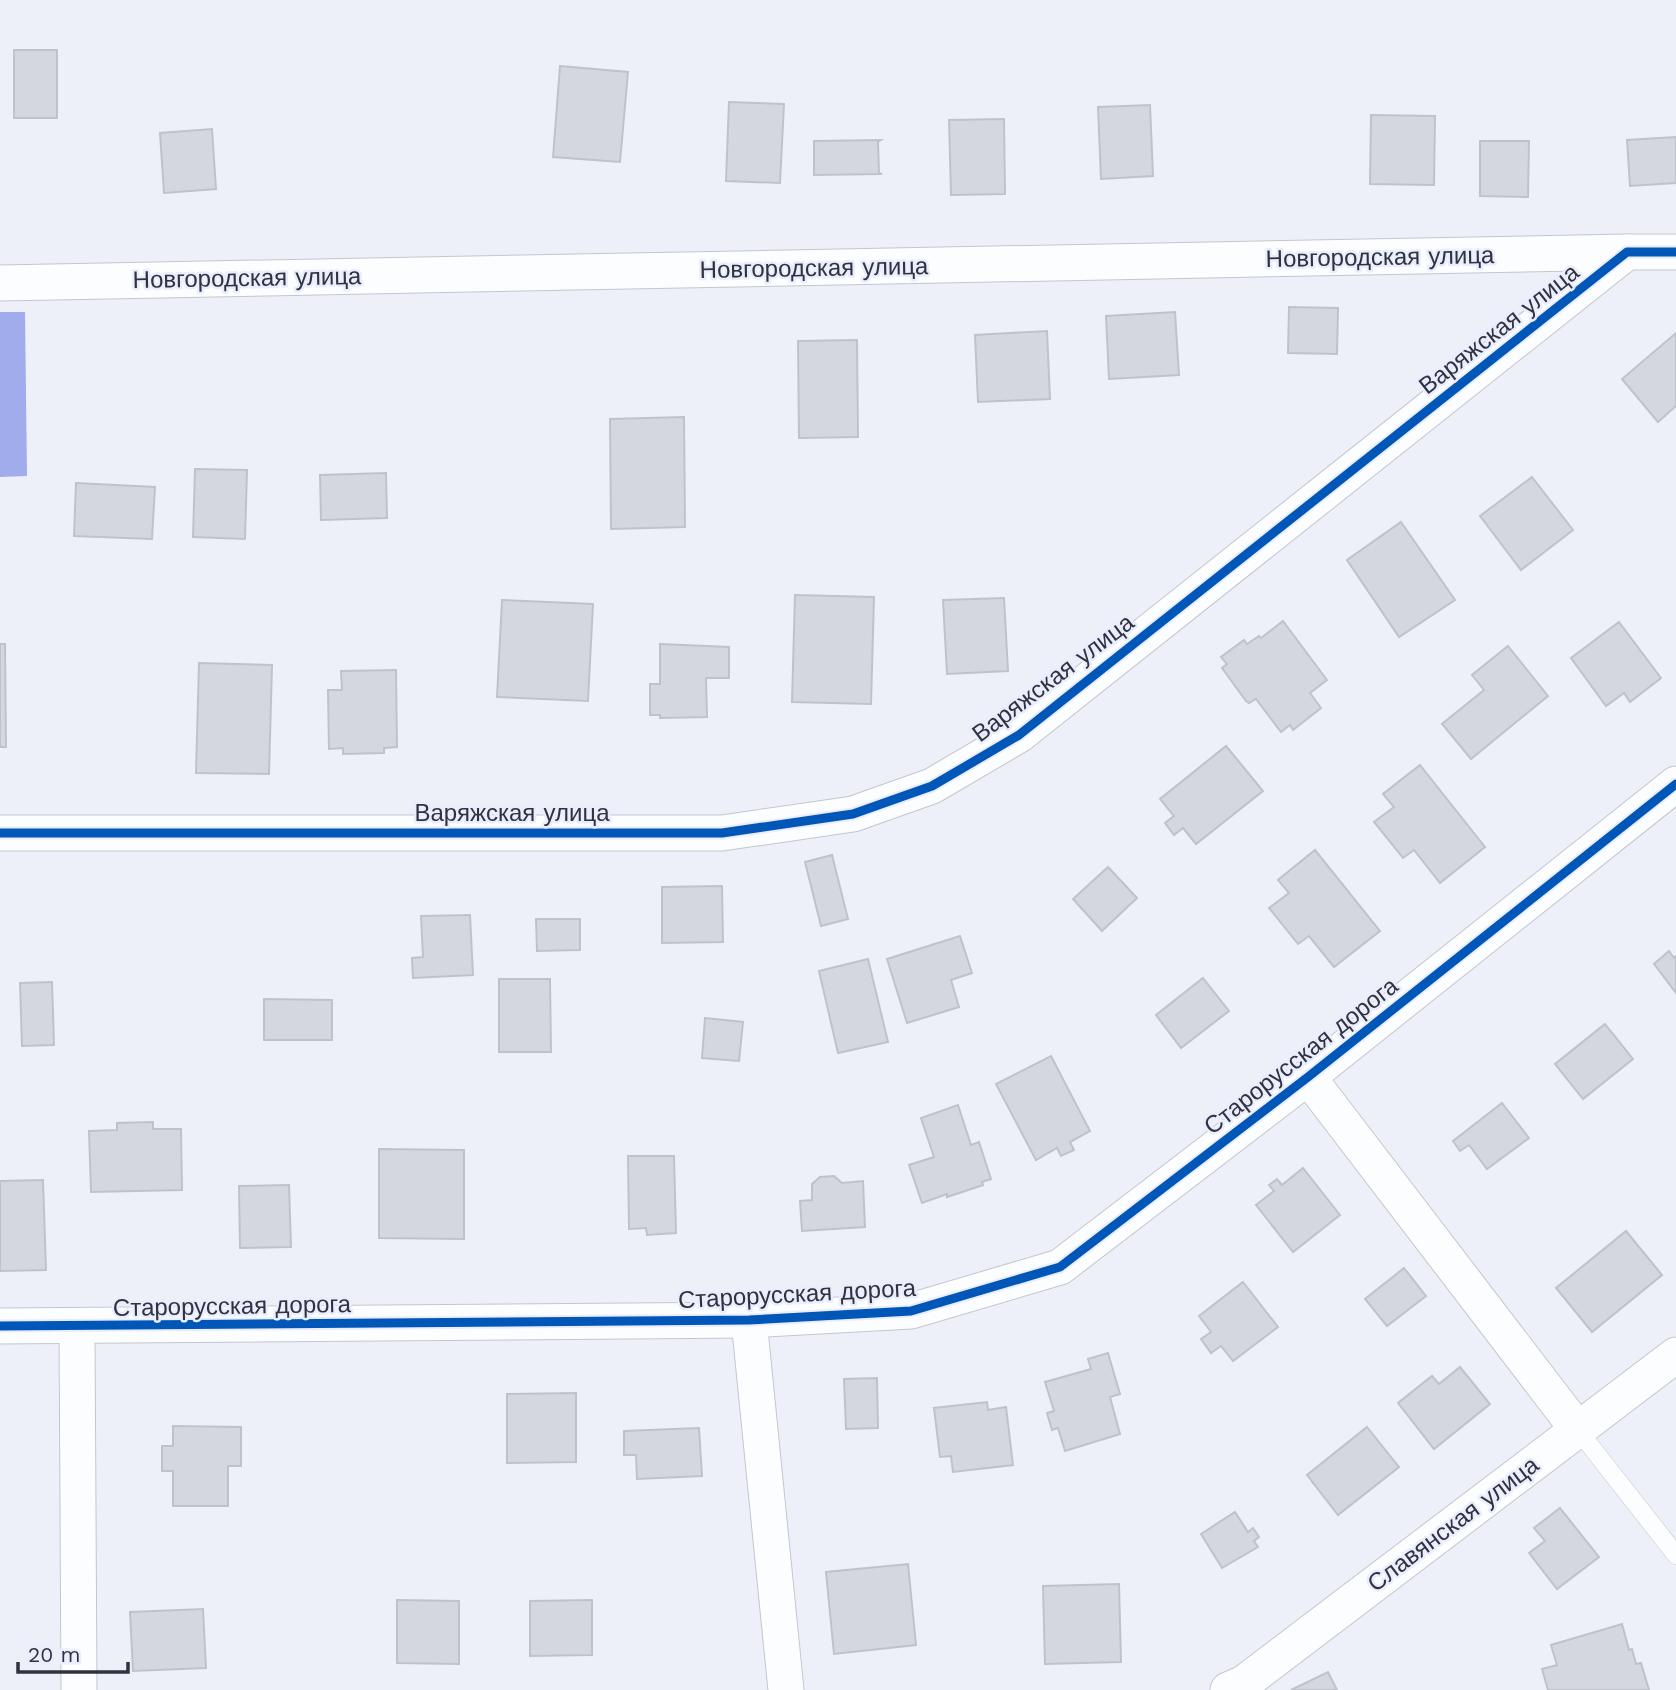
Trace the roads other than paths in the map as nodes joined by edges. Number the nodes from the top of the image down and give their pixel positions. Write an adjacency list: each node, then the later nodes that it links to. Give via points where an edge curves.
1 (1627, 252): 2 (street); 3 (street, Новгородская улица); 5 (street, Варяжская улица, via 1018,735 932,786 853,814 722,833)
2 (1676, 252)
3 (0, 283)
4 (1676, 784): 6 (street, Старорусская дорога)
5 (0, 833)
6 (1308, 1077): 7 (street, Старорусская дорога, via 1060,1267 911,1311); 11 (street)
7 (750, 1321): 9 (street, Старорусская дорога); 14 (street)
8 (0, 1326): 9 (street, Старорусская дорога)
9 (77, 1327): 13 (street)
10 (1676, 1355): 11 (street, Славянская улица)
11 (1578, 1430): 12 (lane); 15 (street, Славянская улица, via 1244,1683)
12 (1676, 1555)
13 (79, 1690)
14 (786, 1690)
15 (1228, 1690)

